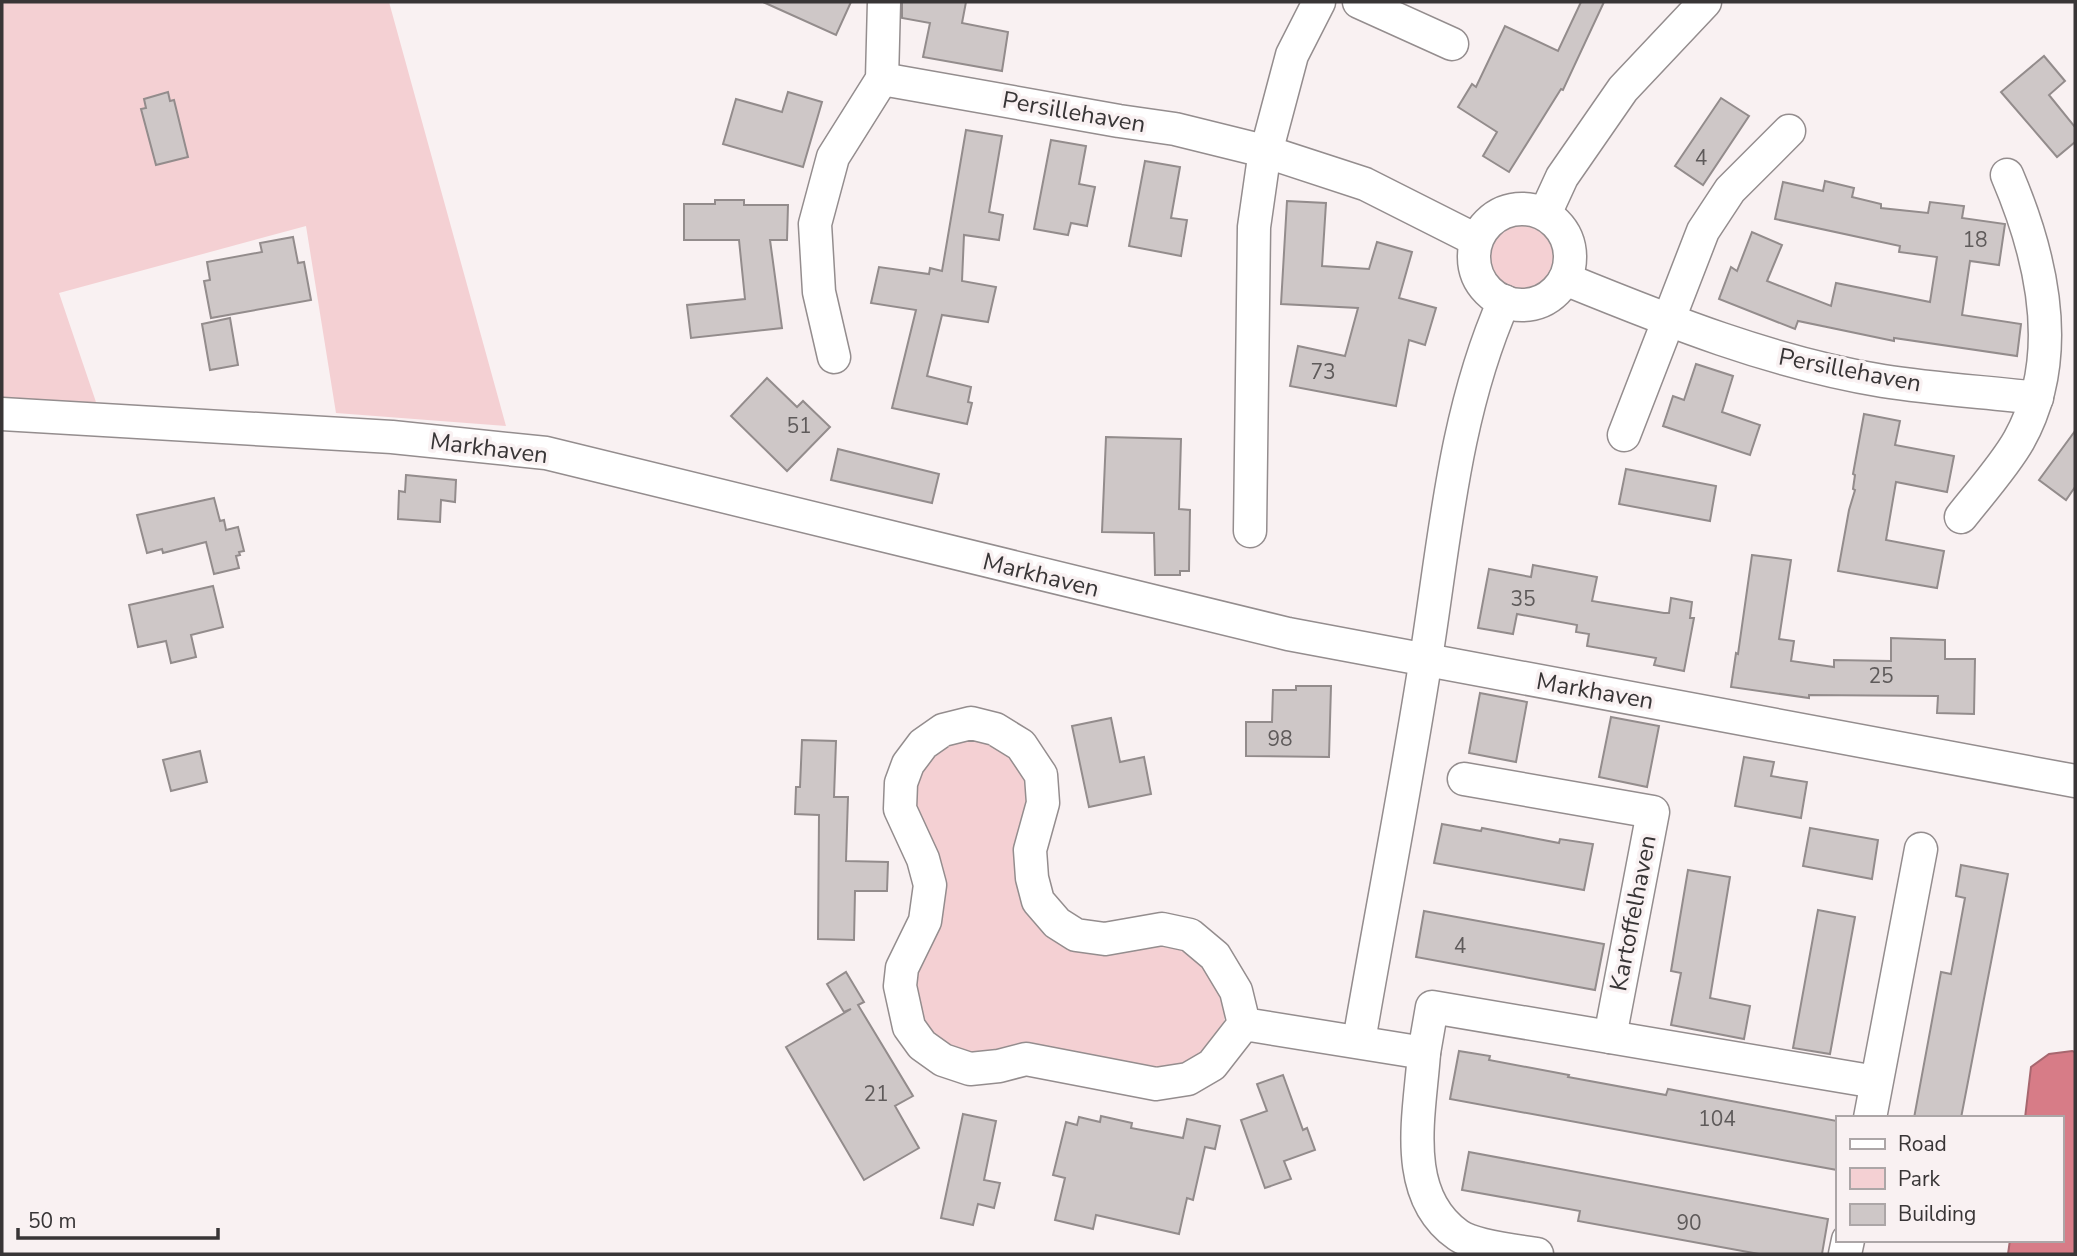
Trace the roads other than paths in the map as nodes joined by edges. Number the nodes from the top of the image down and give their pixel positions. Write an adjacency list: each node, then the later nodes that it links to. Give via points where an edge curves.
1 (884, 2): 6 (street)
2 (1319, 2): 8 (street, via 1292,55)
3 (1359, 2): 5 (street)
4 (1705, 2): 10 (street, via 1623,89 1562,177)
5 (1452, 44)
6 (882, 79): 8 (street, Persillehaven, via 1175,129); 15 (street, via 833,157 815,224 819,292)
7 (1789, 131): 14 (street, via 1730,190 1703,231)
8 (1264, 151): 11 (street, Persillehaven, via 1365,184); 20 (street, via 1254,227)
9 (2007, 175): 16 (street, via 2038,259 2046,321)
10 (1545, 214): 11 (street, via 1522,208 1499,214 1489,220); 12 (street, via 1569,243)
11 (1476, 240): 13 (street, via 1474,261 1480,281)
12 (1565, 279): 13 (street, via 1539,302); 14 (street, Persillehaven)
13 (1504, 301): 21 (street, via 1488,337 1461,433)
14 (1668, 321): 16 (street, Persillehaven, via 1754,349 1883,381); 18 (street)
15 (834, 357)
16 (2037, 398): 19 (street, via 2019,441)
17 (2, 414): 21 (street, Markhaven, via 391,436 546,453 1288,634)
18 (1624, 435)
19 (1961, 517)
20 (1250, 531)
21 (1426, 661): 23 (street, Markhaven); 27 (street)
22 (1464, 779): 26 (street, Kartoffelhaven, via 1653,812)
23 (2075, 780)
24 (1921, 849): 29 (street)
25 (1244, 1024): 25 (street, via 1212,1065 1188,1079 1156,1084 1026,1059 971,1069 943,1060 922,1045 909,1027 900,986 902,968 925,921 930,886 900,809 904,774 923,744 943,730 971,723 995,729 1021,745 1041,775 1043,803 1030,850 1038,901 1057,923 1076,935 1105,939 1162,929 1190,935 1215,956 1236,991); 27 (street)
26 (1610, 1037): 28 (street, via 1432,1007); 29 (street)
27 (1359, 1041): 28 (street)
28 (1424, 1053): 31 (street, via 1416,1157 1431,1205 1460,1236)
29 (1876, 1082): 30 (street)
30 (1870, 1116)
31 (1537, 1254)

